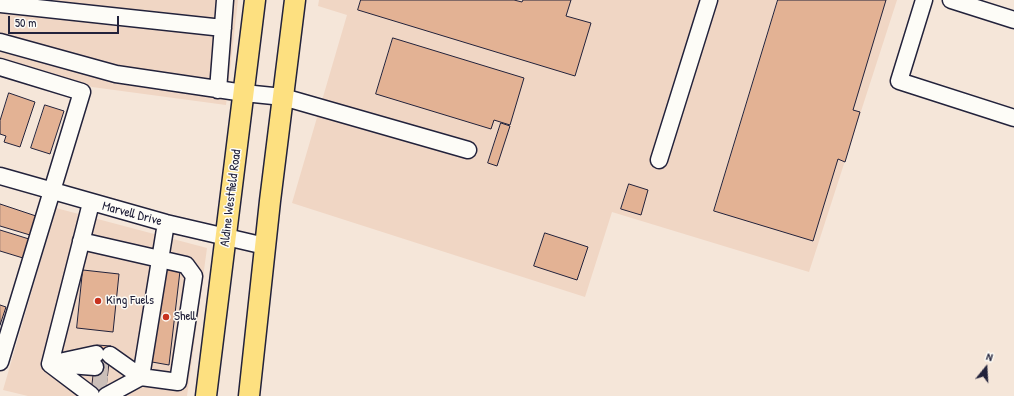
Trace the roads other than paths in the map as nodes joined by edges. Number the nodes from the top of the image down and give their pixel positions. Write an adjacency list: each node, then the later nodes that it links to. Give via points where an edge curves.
1 (225, 0): 9 (street)
2 (255, 0): 13 (main road, Aldine Westfield Road)
3 (295, 0): 14 (main road)
4 (709, 0): 17 (street)
5 (924, 0): 15 (street, via 899,80)
6 (951, 0): 8 (street)
7 (0, 4): 9 (street)
8 (1014, 20)
9 (223, 28): 12 (street)
10 (0, 42): 12 (street, via 116,74)
11 (0, 67): 19 (street, via 82,92)
12 (218, 90): 13 (street)
13 (244, 94): 14 (street); 22 (main road, Aldine Westfield Road)
14 (283, 97): 16 (street); 24 (main road)
15 (1014, 118)
16 (468, 150)
17 (659, 160)
18 (0, 176): 19 (street, Marvell Drive)
19 (52, 191): 20 (street, Marvell Drive); 26 (street)
20 (91, 203): 21 (street, Marvell Drive); 23 (street)
21 (166, 223): 22 (street, Marvell Drive); 25 (street)
22 (226, 237): 24 (street, Marvell Drive); 30 (main road, Aldine Westfield Road)
23 (81, 241): 25 (street); 27 (street)
24 (265, 246): 31 (main road)
25 (160, 259): 29 (street); 29 (street, via 186,265 194,276 178,382)
26 (0, 362)
27 (50, 364): 28 (street); 28 (street)
28 (101, 375): 29 (street); 29 (street)
29 (141, 377)
30 (206, 396)
31 (249, 396)

